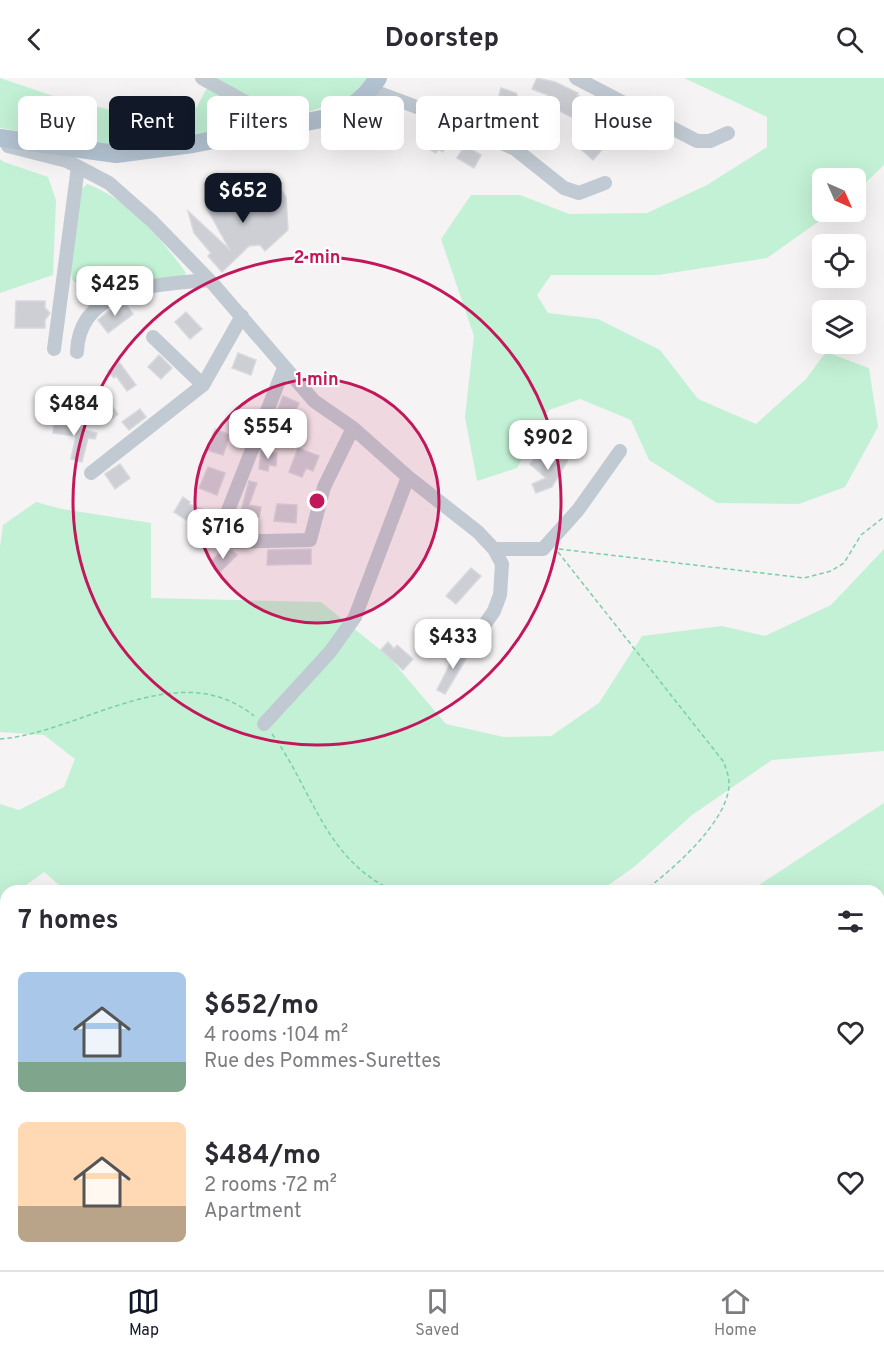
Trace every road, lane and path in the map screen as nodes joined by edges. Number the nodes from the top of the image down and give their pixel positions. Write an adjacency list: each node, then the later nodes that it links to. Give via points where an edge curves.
1 (202, 78): 4 (street)
2 (576, 78): 6 (street, via 697,141 710,141)
3 (374, 84): 5 (main road, via 351,109); 11 (street, via 515,149 564,188 579,193)
4 (235, 96)
5 (309, 122)
6 (728, 133)
7 (0, 138): 8 (main road, via 116,154)
8 (207, 141)
9 (0, 144): 10 (street)
10 (78, 167): 12 (street, via 109,183); 15 (street)
11 (605, 183)
12 (209, 280): 13 (street); 16 (street, via 155,285 108,298 93,310 81,328)
13 (242, 316): 17 (street); 18 (street)
14 (153, 337): 18 (street)
15 (54, 349)
16 (77, 352)
17 (284, 368): 19 (street, via 315,401); 19 (street, via 222,525 227,542 310,540 324,487)
18 (203, 385): 21 (street)
19 (353, 428): 22 (street)
20 (620, 451): 24 (street, via 578,510 543,549)
21 (91, 473)
22 (408, 477): 24 (street); 26 (street, via 355,617 330,652)
23 (884, 517): 29 (path, via 861,535 844,563 804,578 556,549 723,761 728,775 726,800 713,821 692,850)
24 (494, 549): 25 (street, via 502,564 500,595)
25 (483, 627)
26 (264, 724): 27 (path, via 222,698 167,691 64,726); 28 (path, via 289,758 310,803 346,857 367,877)
27 (0, 739)
28 (382, 885)
29 (652, 885)

